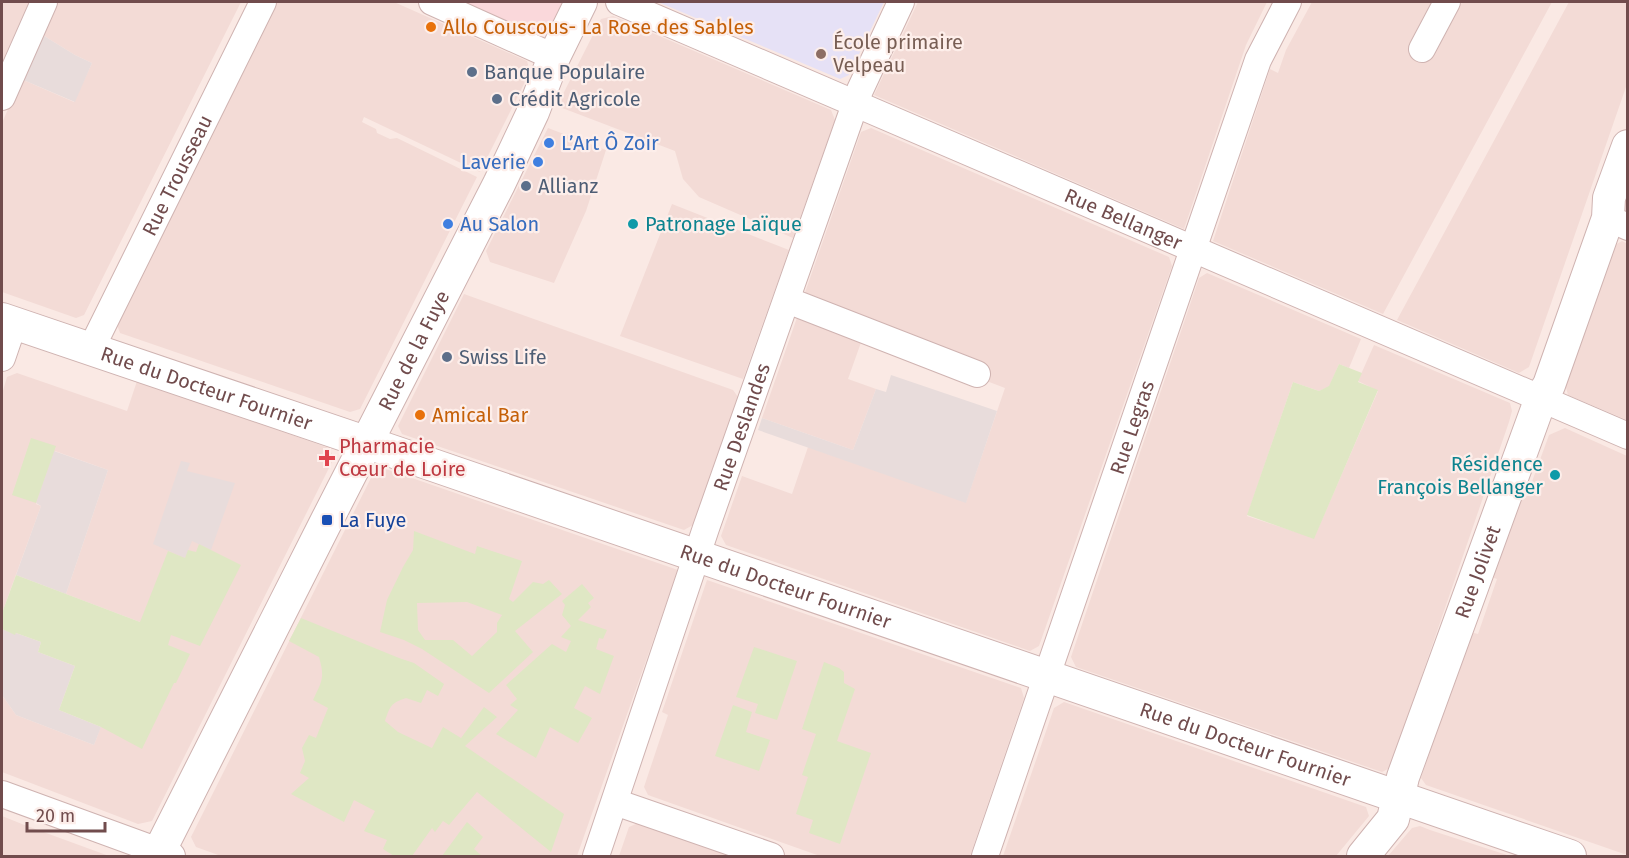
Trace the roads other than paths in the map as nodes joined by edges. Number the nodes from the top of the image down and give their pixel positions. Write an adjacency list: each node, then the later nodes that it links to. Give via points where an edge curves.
1 (44, 2): 11 (street)
2 (263, 2): 18 (street, Rue Trousseau)
3 (432, 2): 10 (street)
4 (581, 2): 10 (street, Rue de la Fuye)
5 (619, 2): 12 (street, Rue Bellanger)
6 (901, 2): 12 (street, Rue Deslandes)
7 (1288, 2): 15 (street, Rue Legras, via 1258,60)
8 (1447, 2): 9 (street)
9 (1422, 49)
10 (554, 57): 23 (street, Rue de la Fuye, via 499,184)
11 (2, 98)
12 (856, 104): 15 (street, Rue Bellanger); 16 (street, Rue Deslandes)
13 (1628, 146): 14 (street, Rue Jolivet, via 1609,198)
14 (1618, 223): 21 (street, Rue Jolivet)
15 (1194, 249): 21 (street, Rue Bellanger); 25 (street, Rue Legras)
16 (787, 300): 20 (street); 24 (street, Rue Deslandes)
17 (8, 321): 18 (street, Rue du Docteur Fournier); 19 (street)
18 (91, 350): 23 (street, Rue du Docteur Fournier)
19 (2, 358)
20 (977, 374)
21 (1541, 398): 22 (street, Rue Bellanger); 27 (street, Rue Jolivet)
22 (1628, 436)
23 (367, 444): 24 (street, Rue du Docteur Fournier); 29 (street, Rue de la Fuye)
24 (696, 556): 25 (street, Rue du Docteur Fournier); 28 (street, Rue Deslandes)
25 (1047, 676): 27 (street, Rue du Docteur Fournier); 32 (street, Rue Legras)
26 (2, 794): 29 (street)
27 (1398, 798): 33 (street, Rue Jolivet, via 1393,819); 34 (street, Rue du Docteur Fournier)
28 (615, 801): 30 (street, Rue Deslandes); 31 (street)
29 (163, 855)
30 (596, 856)
31 (771, 856)
32 (985, 856)
33 (1363, 856)
34 (1570, 856)

